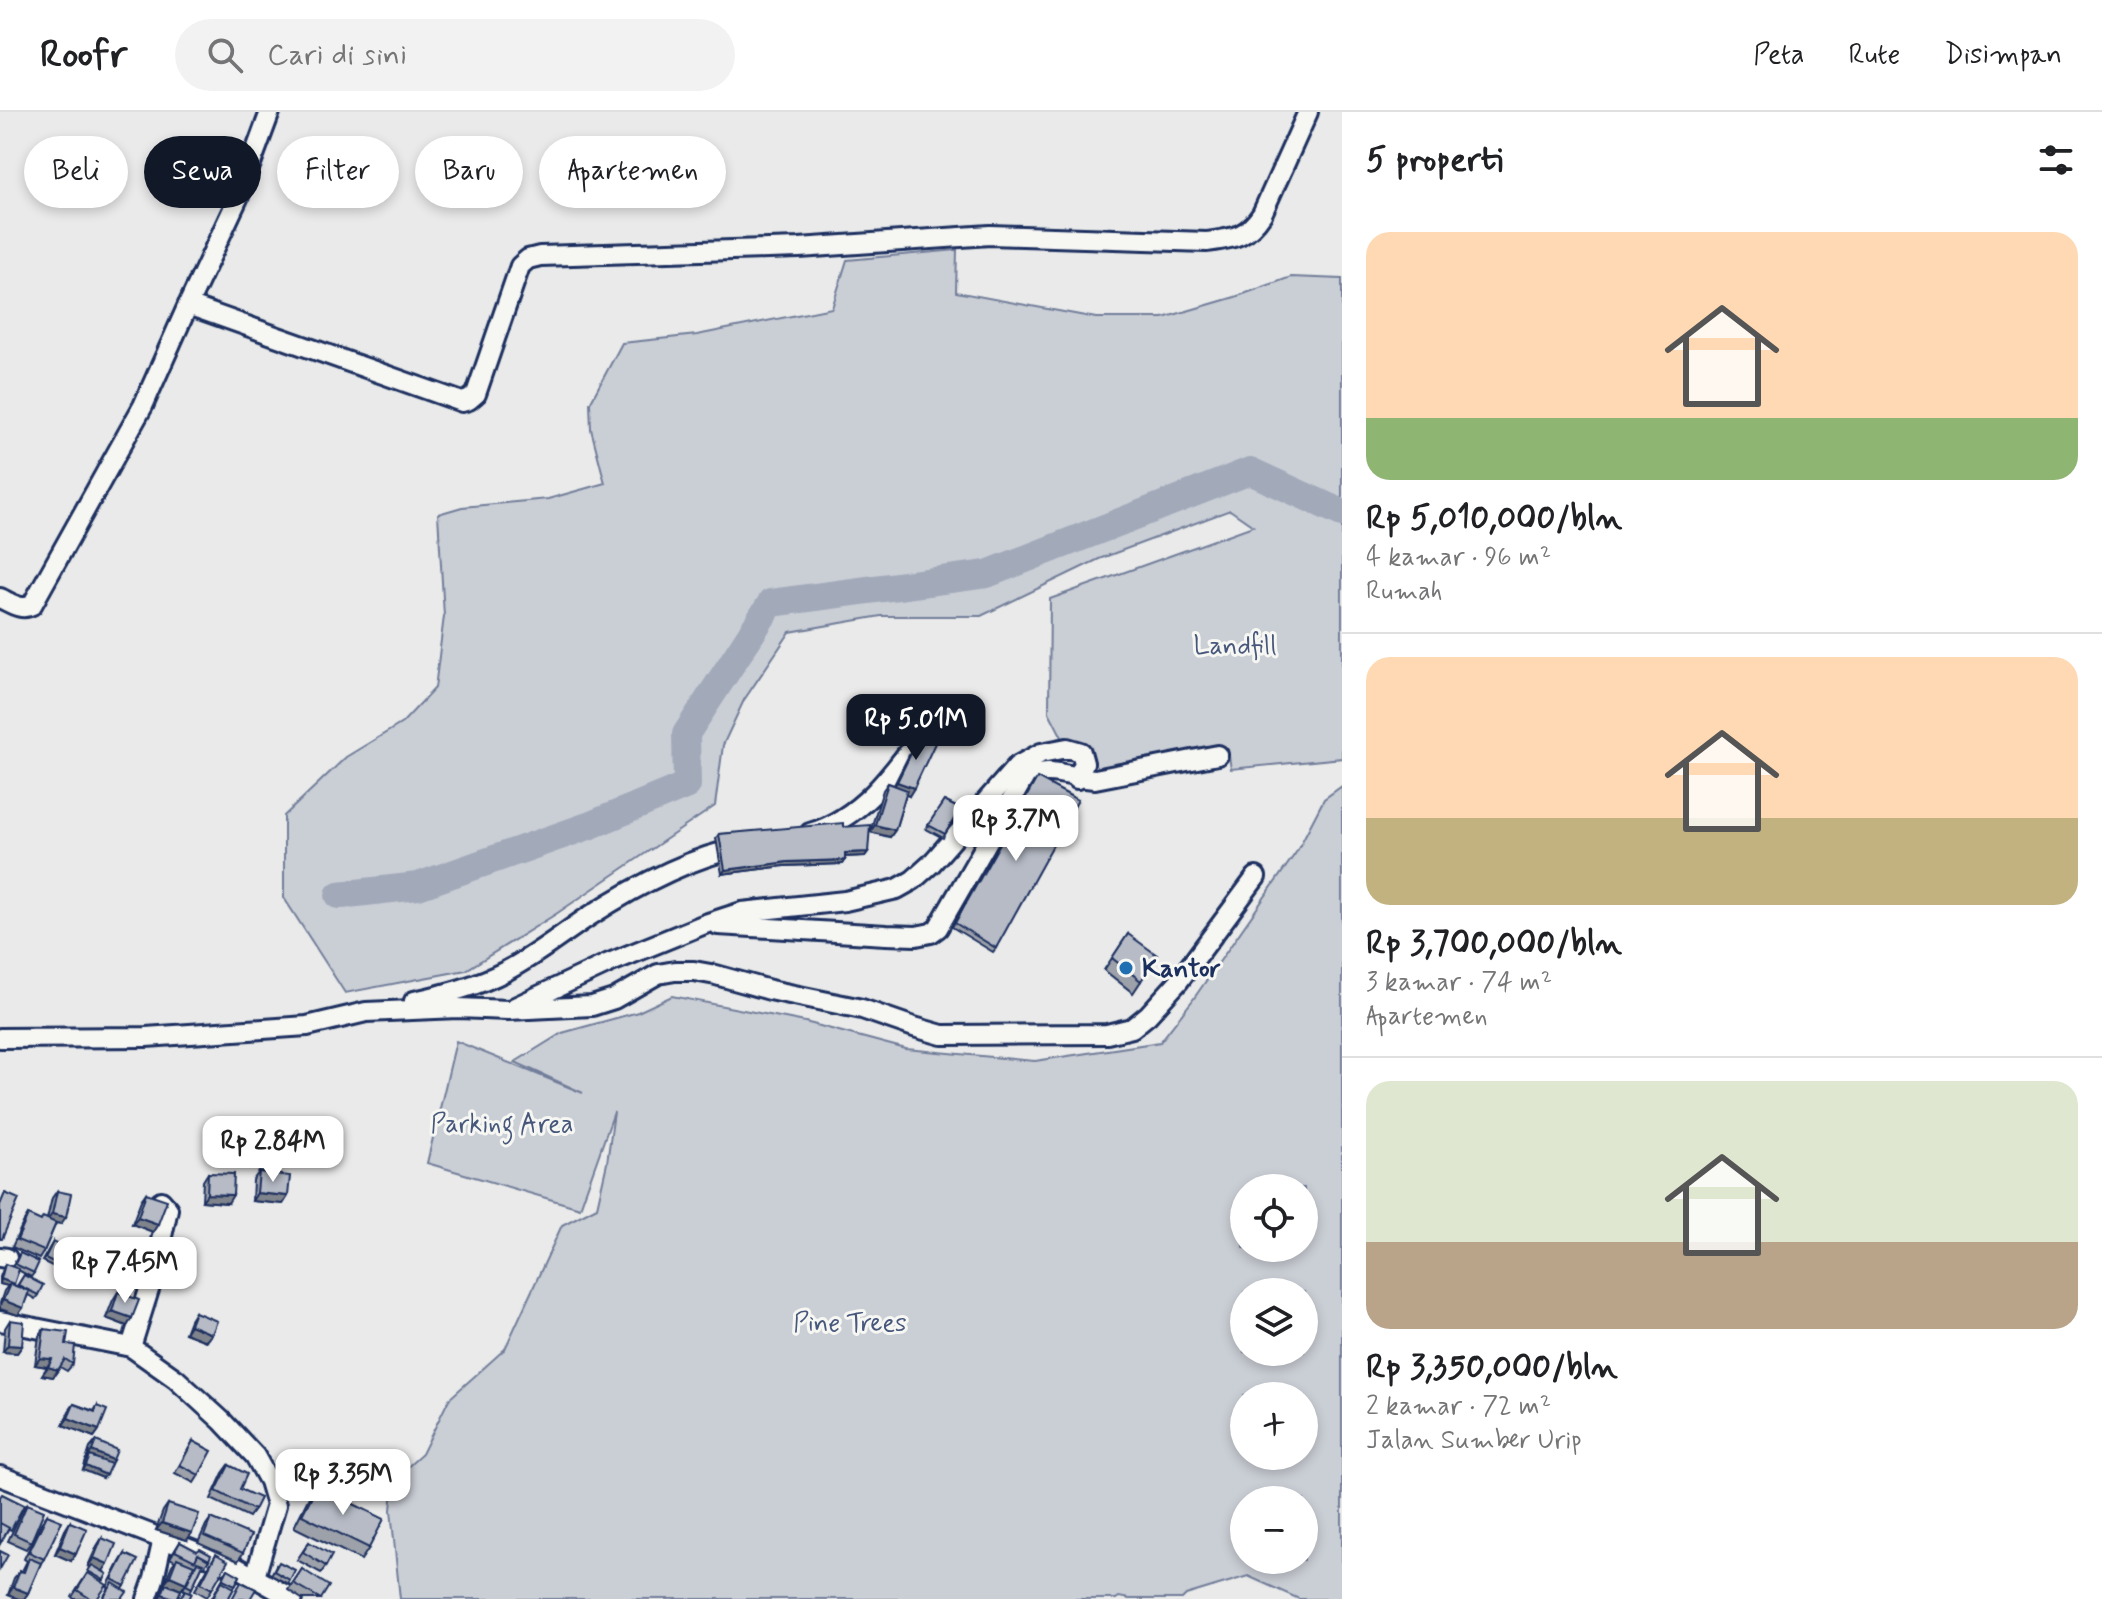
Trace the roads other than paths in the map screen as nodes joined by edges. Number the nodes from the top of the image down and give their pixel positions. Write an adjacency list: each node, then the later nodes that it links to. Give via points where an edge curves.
1 (270, 112): 3 (street, via 239,196)
2 (1308, 112): 3 (street, via 1262,214 1253,227 1232,238 1207,242 990,235 528,259 520,266 476,394 462,402)
3 (188, 305): 4 (street, via 143,406 32,605 20,607)
4 (0, 598)
5 (932, 720): 8 (street, via 883,785 850,813)
6 (1218, 755): 7 (street)
7 (1077, 779): 11 (street, via 1043,771 1023,780 931,933); 11 (street, via 1084,763 1081,752 1067,748 1041,753 1017,766 931,864 897,889 845,901 742,912)
8 (796, 837)
9 (762, 843): 13 (street, via 687,863 591,915 507,971 463,990)
10 (1256, 877): 12 (street, via 1148,1015 1132,1028 1107,1034 942,1035 862,1009 694,971 658,974 592,1006)
11 (705, 924): 12 (street)
12 (508, 1010): 13 (street)
13 (366, 1012): 14 (street, via 307,1026 146,1037)
14 (0, 1038)
15 (161, 1201): 17 (street, via 168,1209)
16 (0, 1321): 17 (street)
17 (131, 1347): 20 (street, via 222,1421 255,1456 269,1481 276,1505)
18 (0, 1476): 19 (street)
19 (163, 1539): 20 (street); 21 (street)
20 (255, 1577): 22 (street)
21 (147, 1599)
22 (293, 1599)

